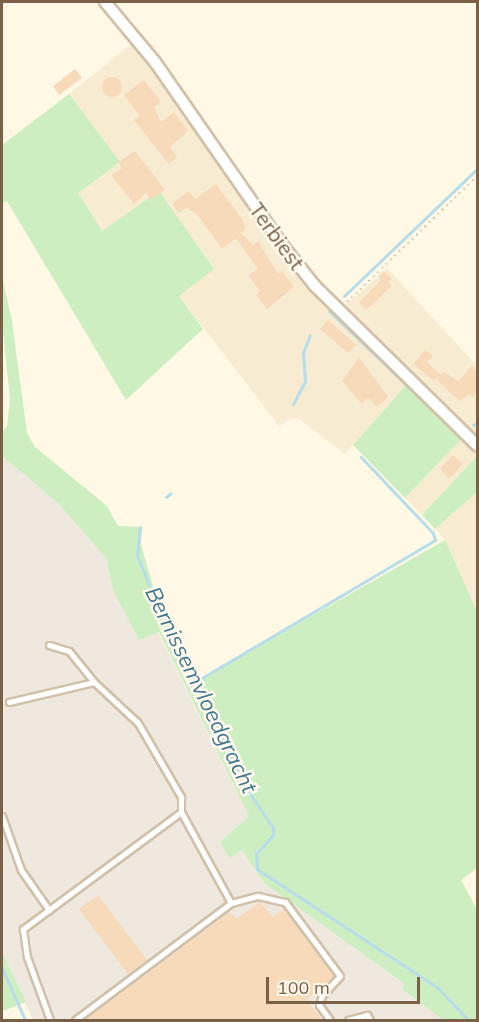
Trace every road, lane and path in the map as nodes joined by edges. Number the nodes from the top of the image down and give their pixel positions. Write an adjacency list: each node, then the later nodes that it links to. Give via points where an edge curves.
1 (105, 2): 3 (street, Terbiest, via 155,62 280,242)
2 (477, 175): 3 (path)
3 (338, 311): 4 (street, Terbiest)
4 (477, 446)
5 (49, 645): 6 (lane, via 69,651)
6 (94, 682): 7 (lane); 8 (lane, via 138,723 182,796)
7 (9, 702)
8 (181, 812): 10 (lane); 11 (lane)
9 (2, 816): 11 (lane, via 21,870)
10 (231, 903): 13 (lane); 14 (lane, via 258,896 285,902 340,976 322,995 319,1005)
11 (49, 910): 12 (lane, via 23,929 27,957)
12 (50, 1020)
13 (75, 1020)
14 (330, 1020)
15 (348, 1020): 16 (lane, via 367,1015)
16 (370, 1020)

